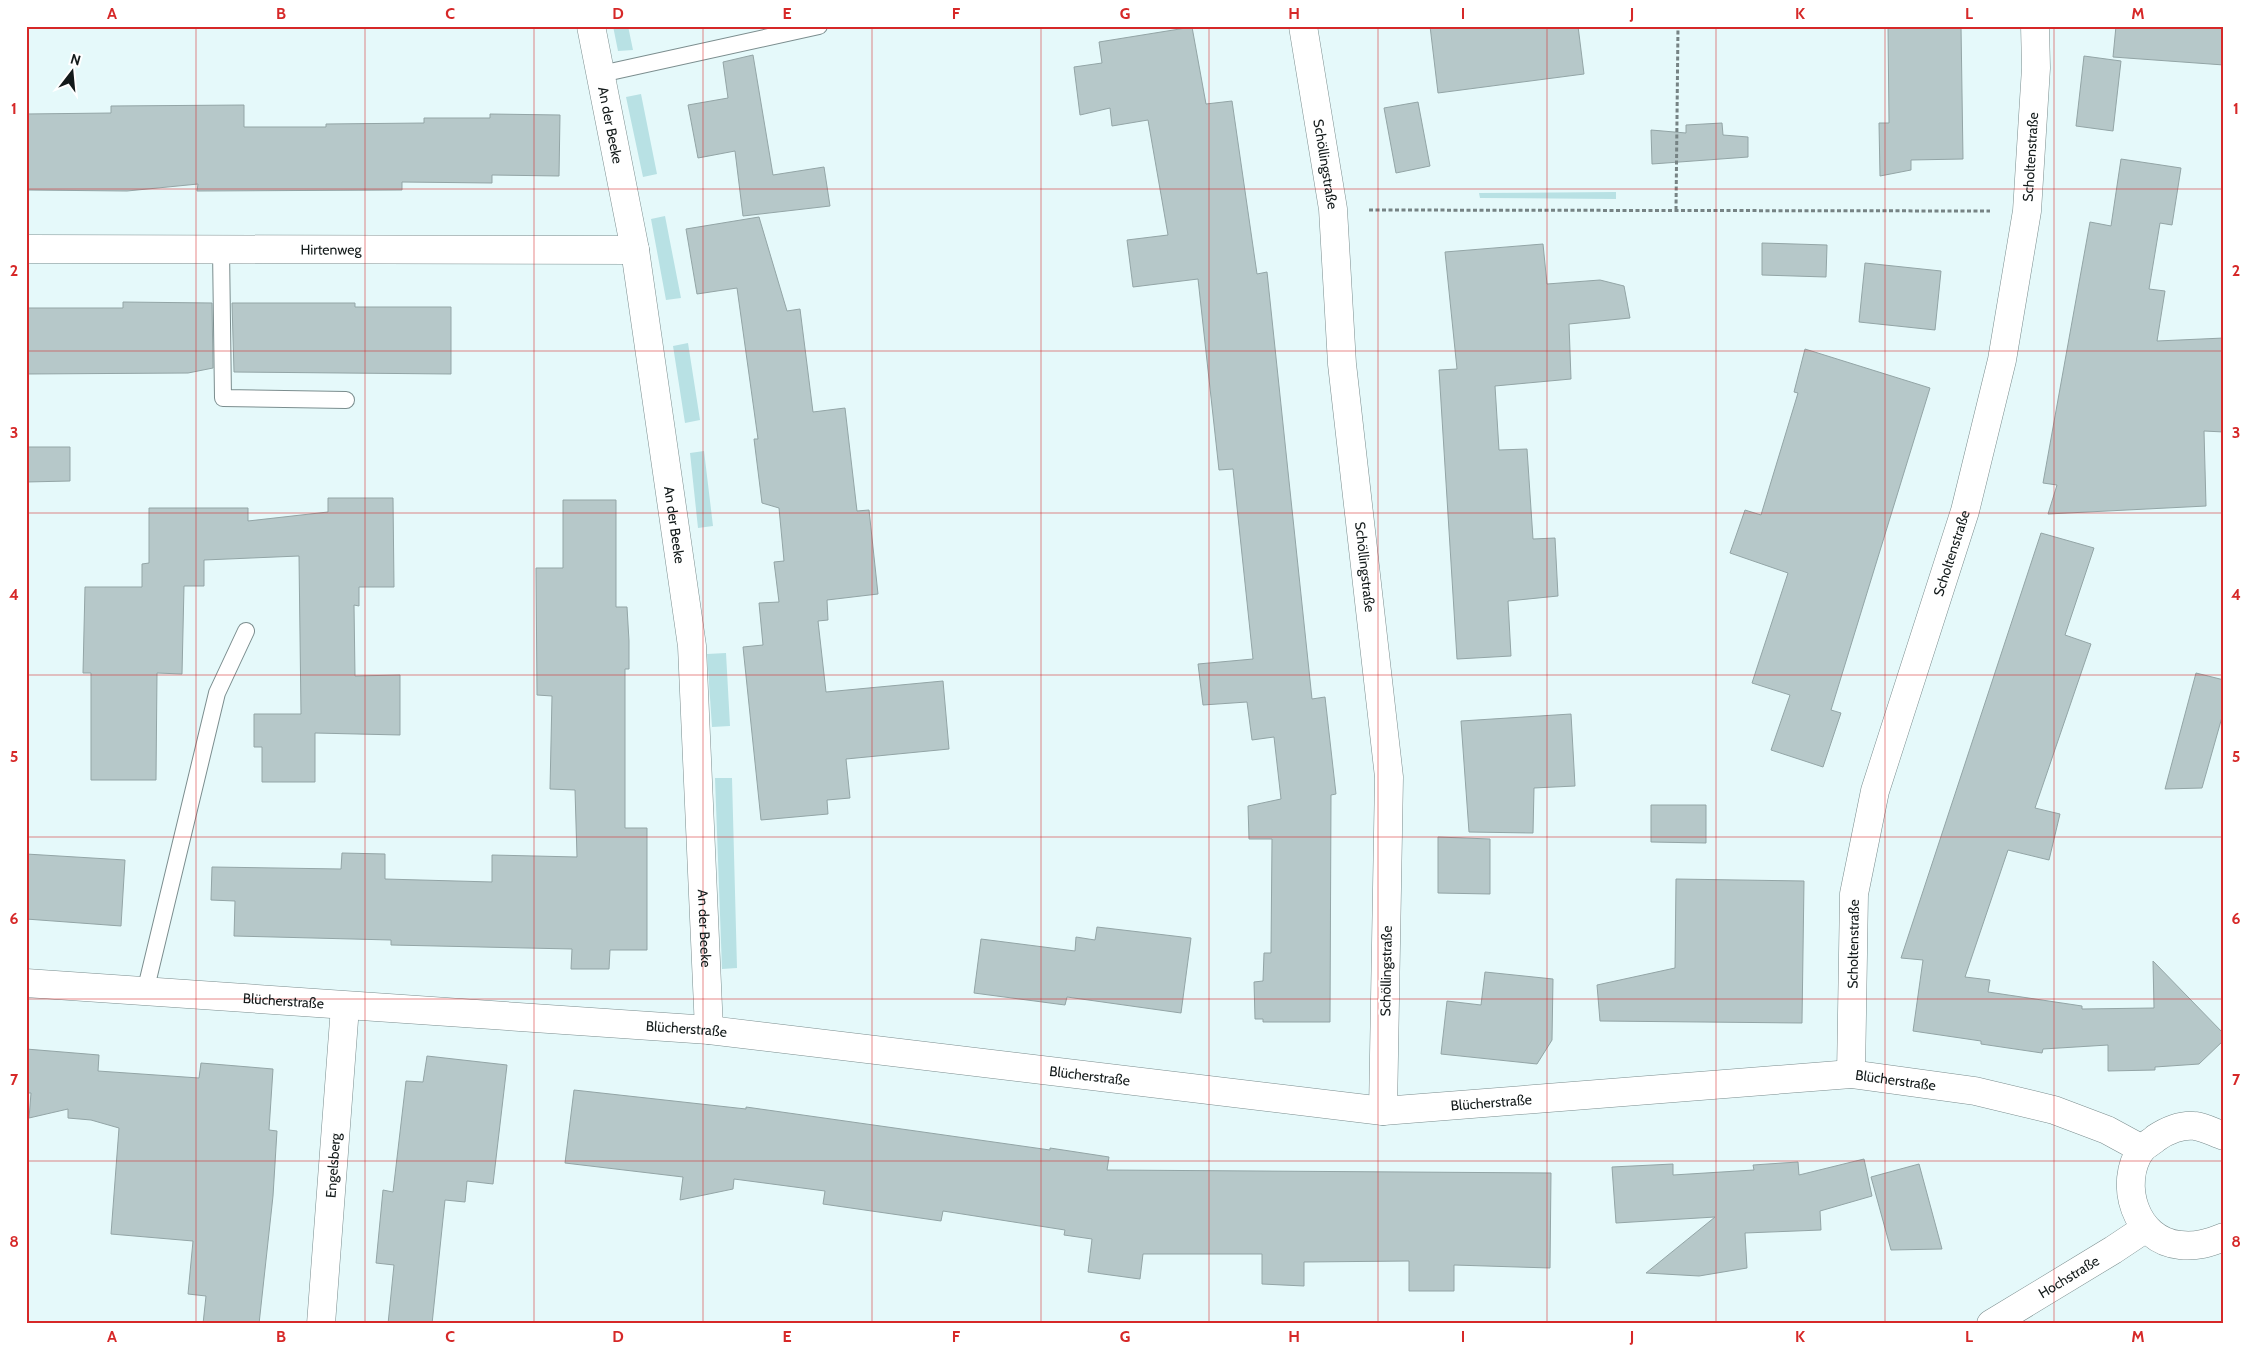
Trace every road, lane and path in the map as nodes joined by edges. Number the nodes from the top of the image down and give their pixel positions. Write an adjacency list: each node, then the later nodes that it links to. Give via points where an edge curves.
1 (591, 26): 6 (street, An der Beeke)
2 (819, 26): 6 (lane)
3 (1303, 26): 7 (street, Schöllingstraße)
4 (1678, 26): 8 (path)
5 (2035, 26): 9 (street, Scholtenstraße, via 2036,68)
6 (601, 74): 12 (street, An der Beeke)
7 (1333, 210): 8 (path); 20 (street, Schöllingstraße, via 1342,364 1389,777)
8 (1676, 210): 9 (path)
9 (2027, 211): 19 (street, Scholtenstraße, via 2002,360 1965,511 1875,791 1854,894)
10 (26, 249): 11 (street, Hirtenweg)
11 (221, 249): 12 (street, Hirtenweg); 13 (lane, via 223,398)
12 (635, 250): 18 (street, An der Beeke, via 692,646)
13 (346, 400)
14 (246, 631): 16 (lane, via 217,693)
15 (26, 983): 16 (street, Blücherstraße)
16 (145, 992): 17 (street, Blücherstraße)
17 (345, 1006): 18 (street, Blücherstraße); 25 (street, Engelsberg)
18 (709, 1030): 20 (street, Blücherstraße)
19 (1851, 1074): 20 (street, Blücherstraße); 22 (street, Blücherstraße, via 1975,1091 2054,1110 2107,1130)
20 (1383, 1111)
21 (2224, 1136): 22 (street, via 2194,1126 2185,1127 2167,1130)
22 (2142, 1149): 23 (street, via 2130,1176 2132,1204)
23 (2146, 1228): 24 (street, via 2159,1238 2178,1245 2202,1245); 26 (street, Hochstraße)
24 (2224, 1237)
25 (321, 1324)
26 (1991, 1324)

